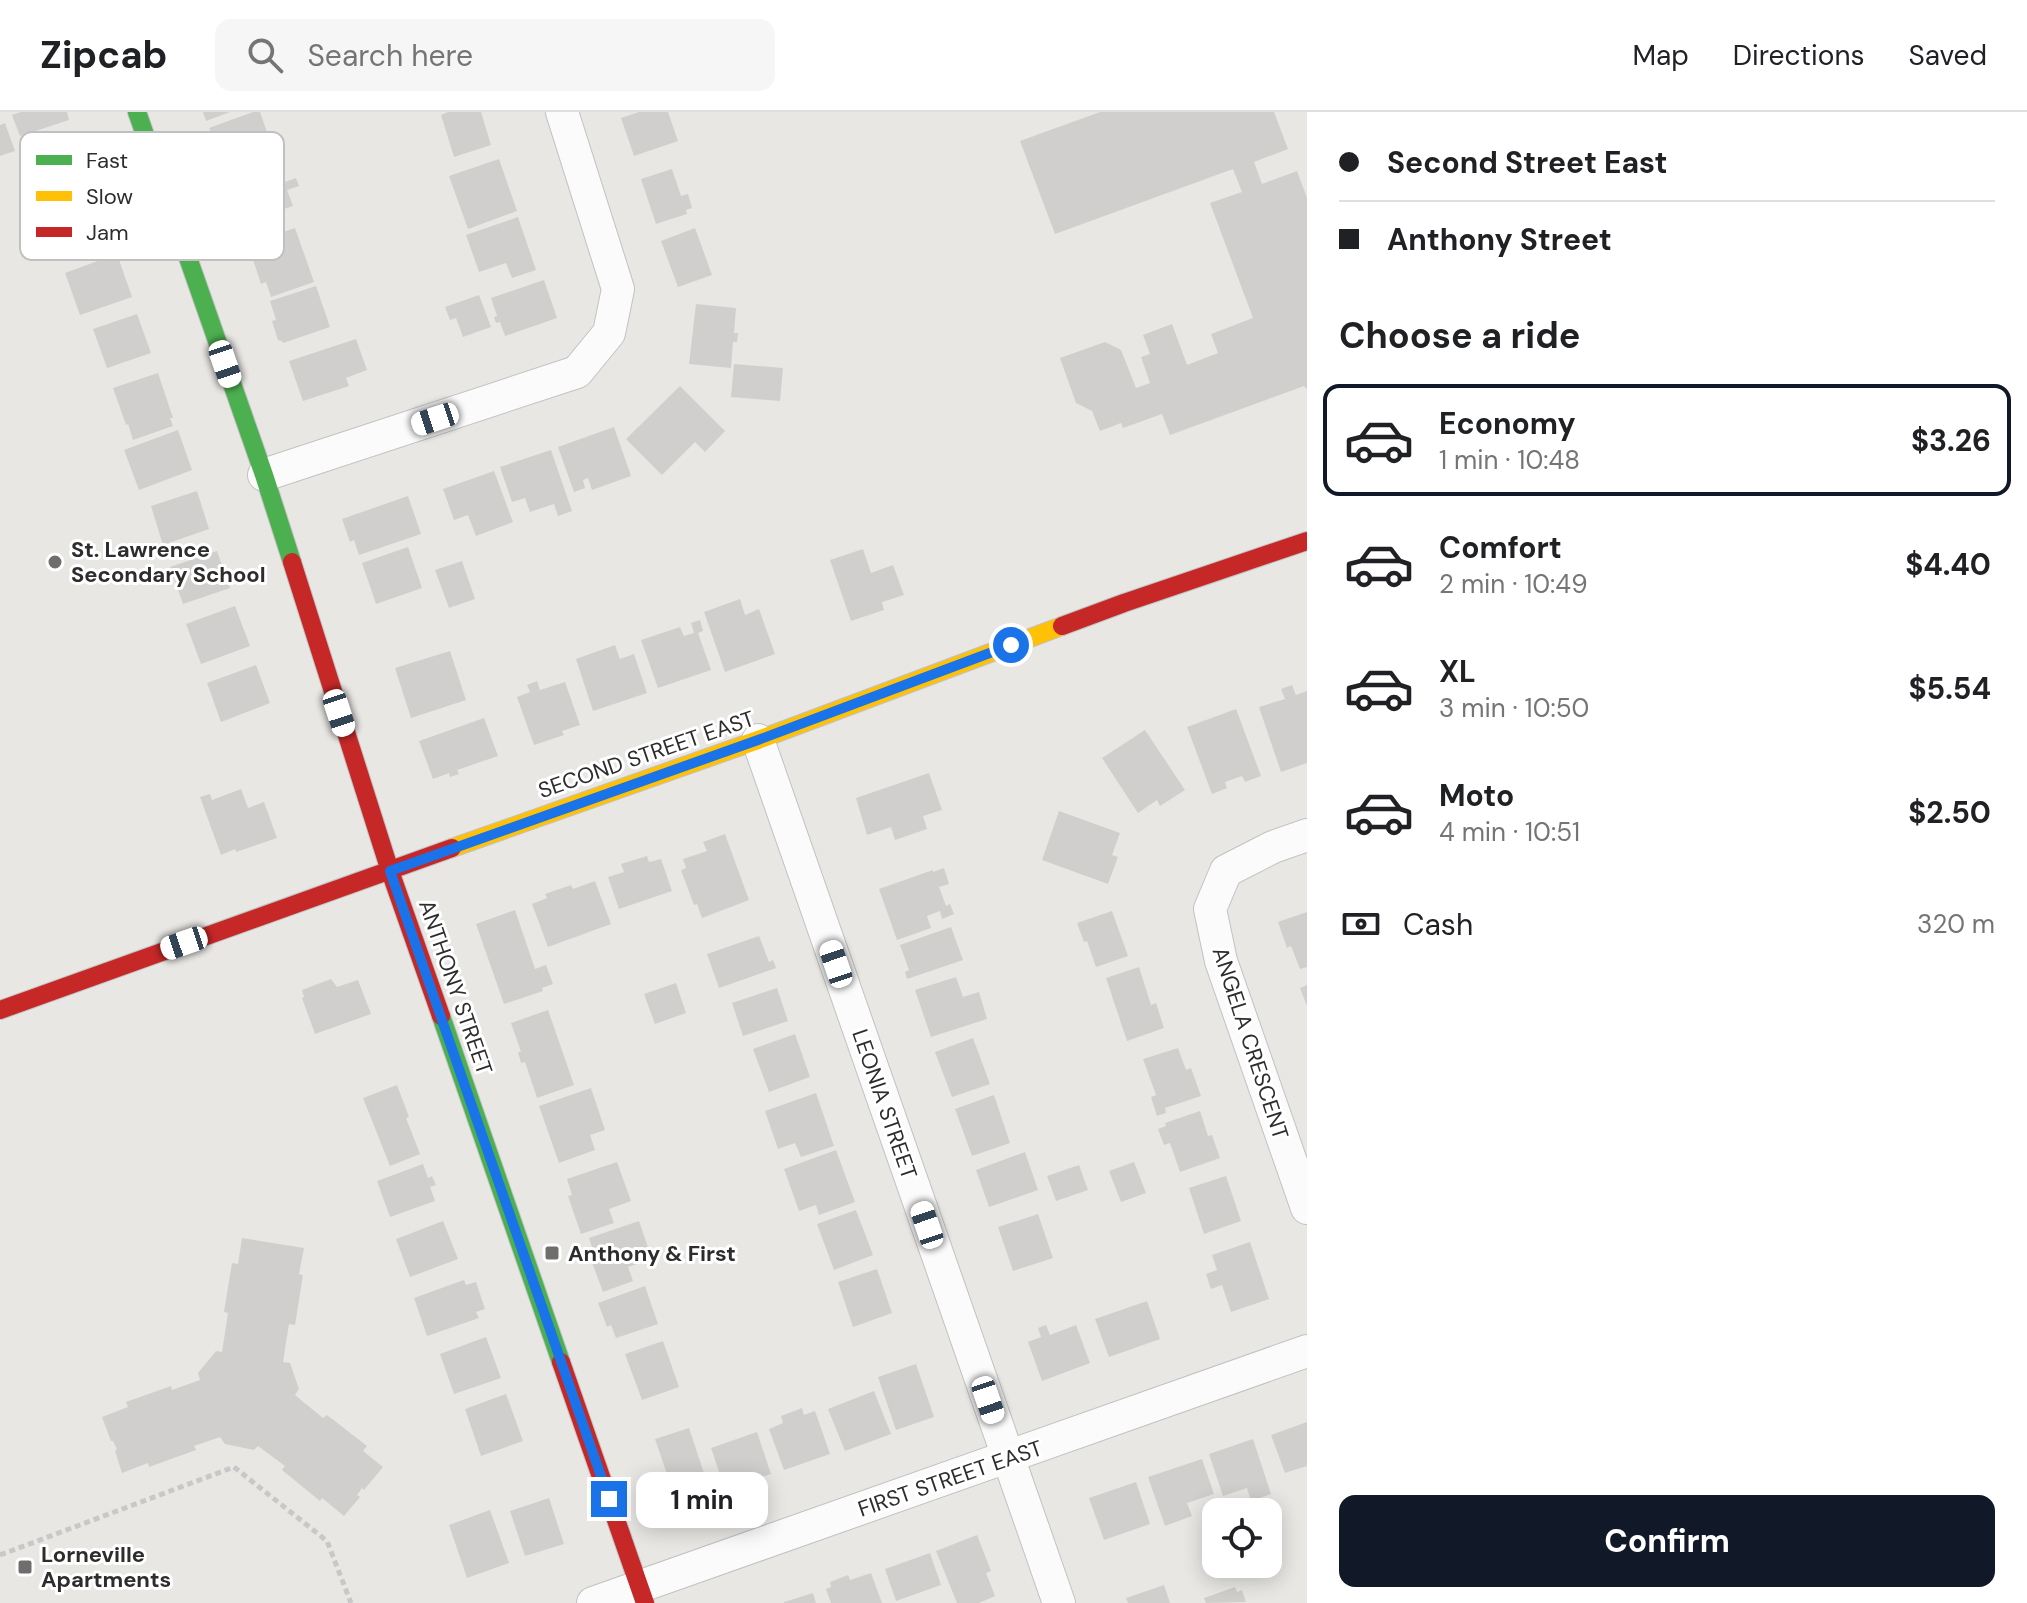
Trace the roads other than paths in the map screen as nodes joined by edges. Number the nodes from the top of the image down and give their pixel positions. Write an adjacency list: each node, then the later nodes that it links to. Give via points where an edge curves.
1 (137, 112): 3 (street, ANTHONY STREET)
2 (562, 112): 5 (street, via 618,289 609,333 585,363 577,372)
3 (144, 132)
4 (189, 260): 5 (street, ANTHONY STREET)
5 (264, 475): 9 (street, ANTHONY STREET)
6 (1307, 541): 7 (street, SECOND STREET EAST, via 1124,603)
7 (758, 740): 9 (street, SECOND STREET EAST); 13 (street, LEONIA STREET)
8 (1307, 835): 11 (street, ANGELA CRESCENT, via 1226,871 1210,909 1221,961)
9 (390, 871): 10 (street, SECOND STREET EAST); 14 (street, ANTHONY STREET)
10 (0, 1010)
11 (1307, 1208)
12 (1307, 1351): 13 (street, FIRST STREET EAST)
13 (1008, 1458): 14 (street, FIRST STREET EAST); 16 (street, LEONIA STREET)
14 (643, 1595): 15 (street, FIRST STREET EAST)
15 (593, 1603)
16 (1059, 1603)

